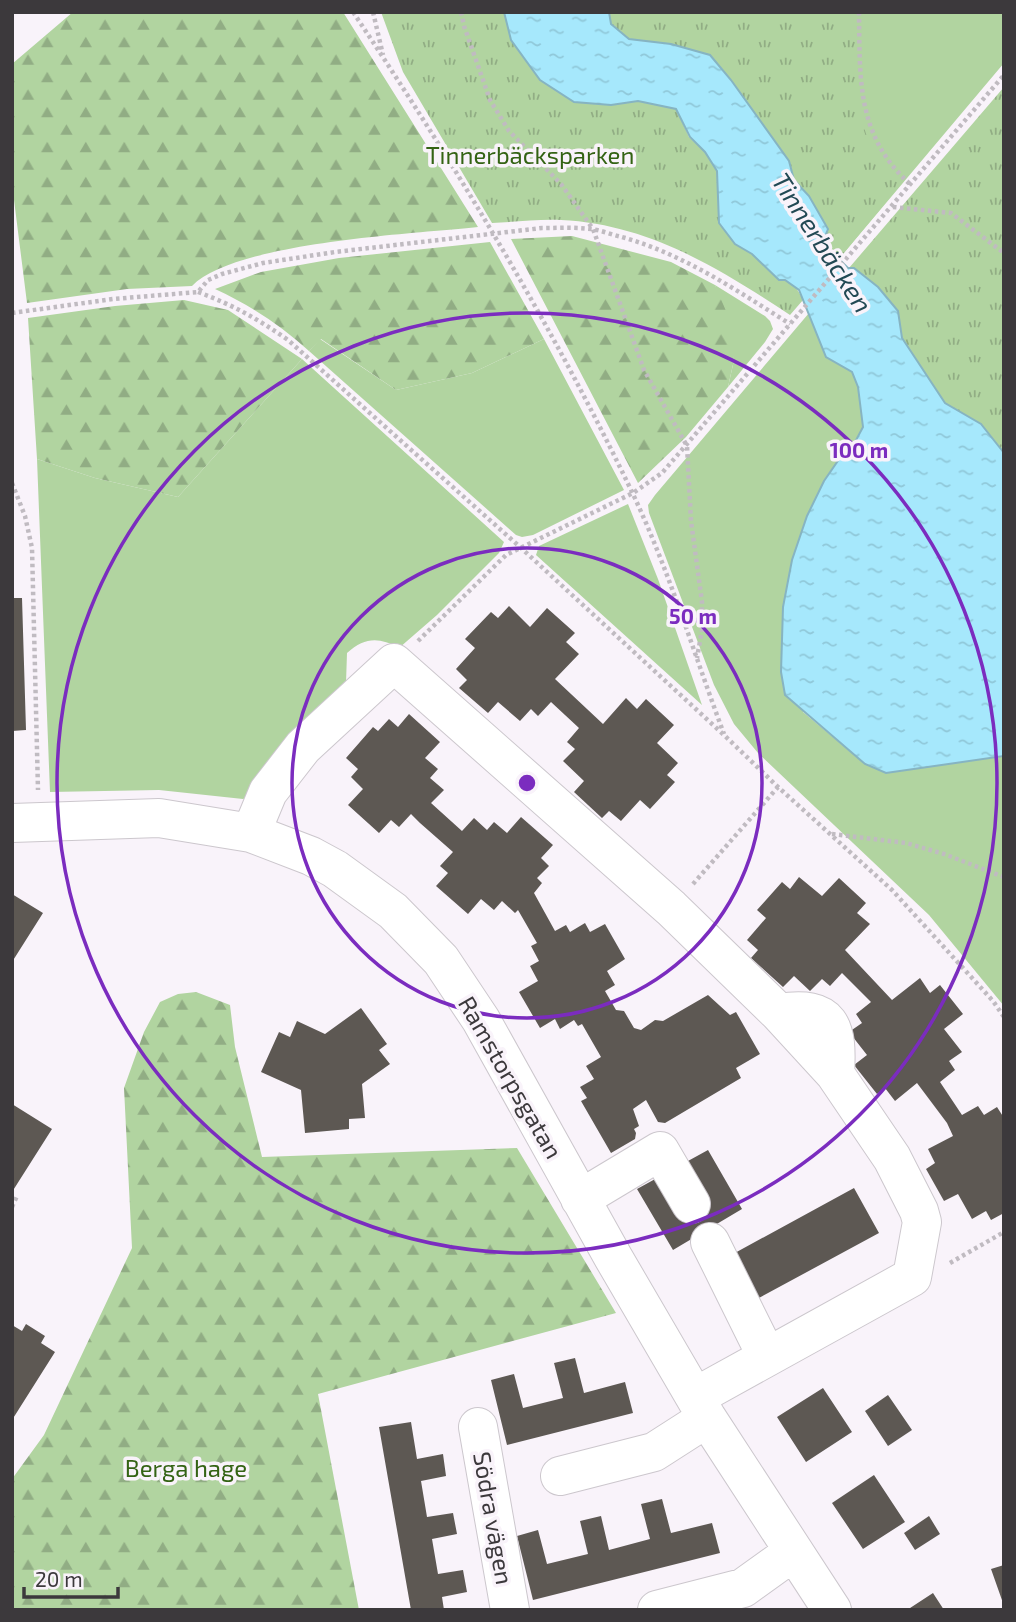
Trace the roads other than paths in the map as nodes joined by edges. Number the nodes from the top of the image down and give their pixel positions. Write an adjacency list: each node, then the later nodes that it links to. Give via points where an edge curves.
1 (26, 823): 2 (street, Ramstorpsgatan, via 159,818)
2 (251, 832): 3 (street, Ramstorpsgatan, via 335,869 376,897 441,960 481,1020); 6 (street, via 268,792 303,747 394,663 671,908 779,1013 835,1074 892,1158 922,1222 912,1277)
3 (580, 1199): 4 (street, via 660,1152); 7 (street, Ramstorpsgatan)
4 (691, 1204)
5 (710, 1242): 6 (street)
6 (767, 1357): 7 (street)
7 (701, 1408): 9 (street, via 654,1452); 10 (street, Ramstorpsgatan)
8 (478, 1427): 11 (street, Södra vägen)
9 (560, 1476)
10 (793, 1552): 12 (street, via 743,1588); 13 (street, Ramstorpsgatan)
11 (510, 1610)
12 (657, 1610)
13 (832, 1610)

